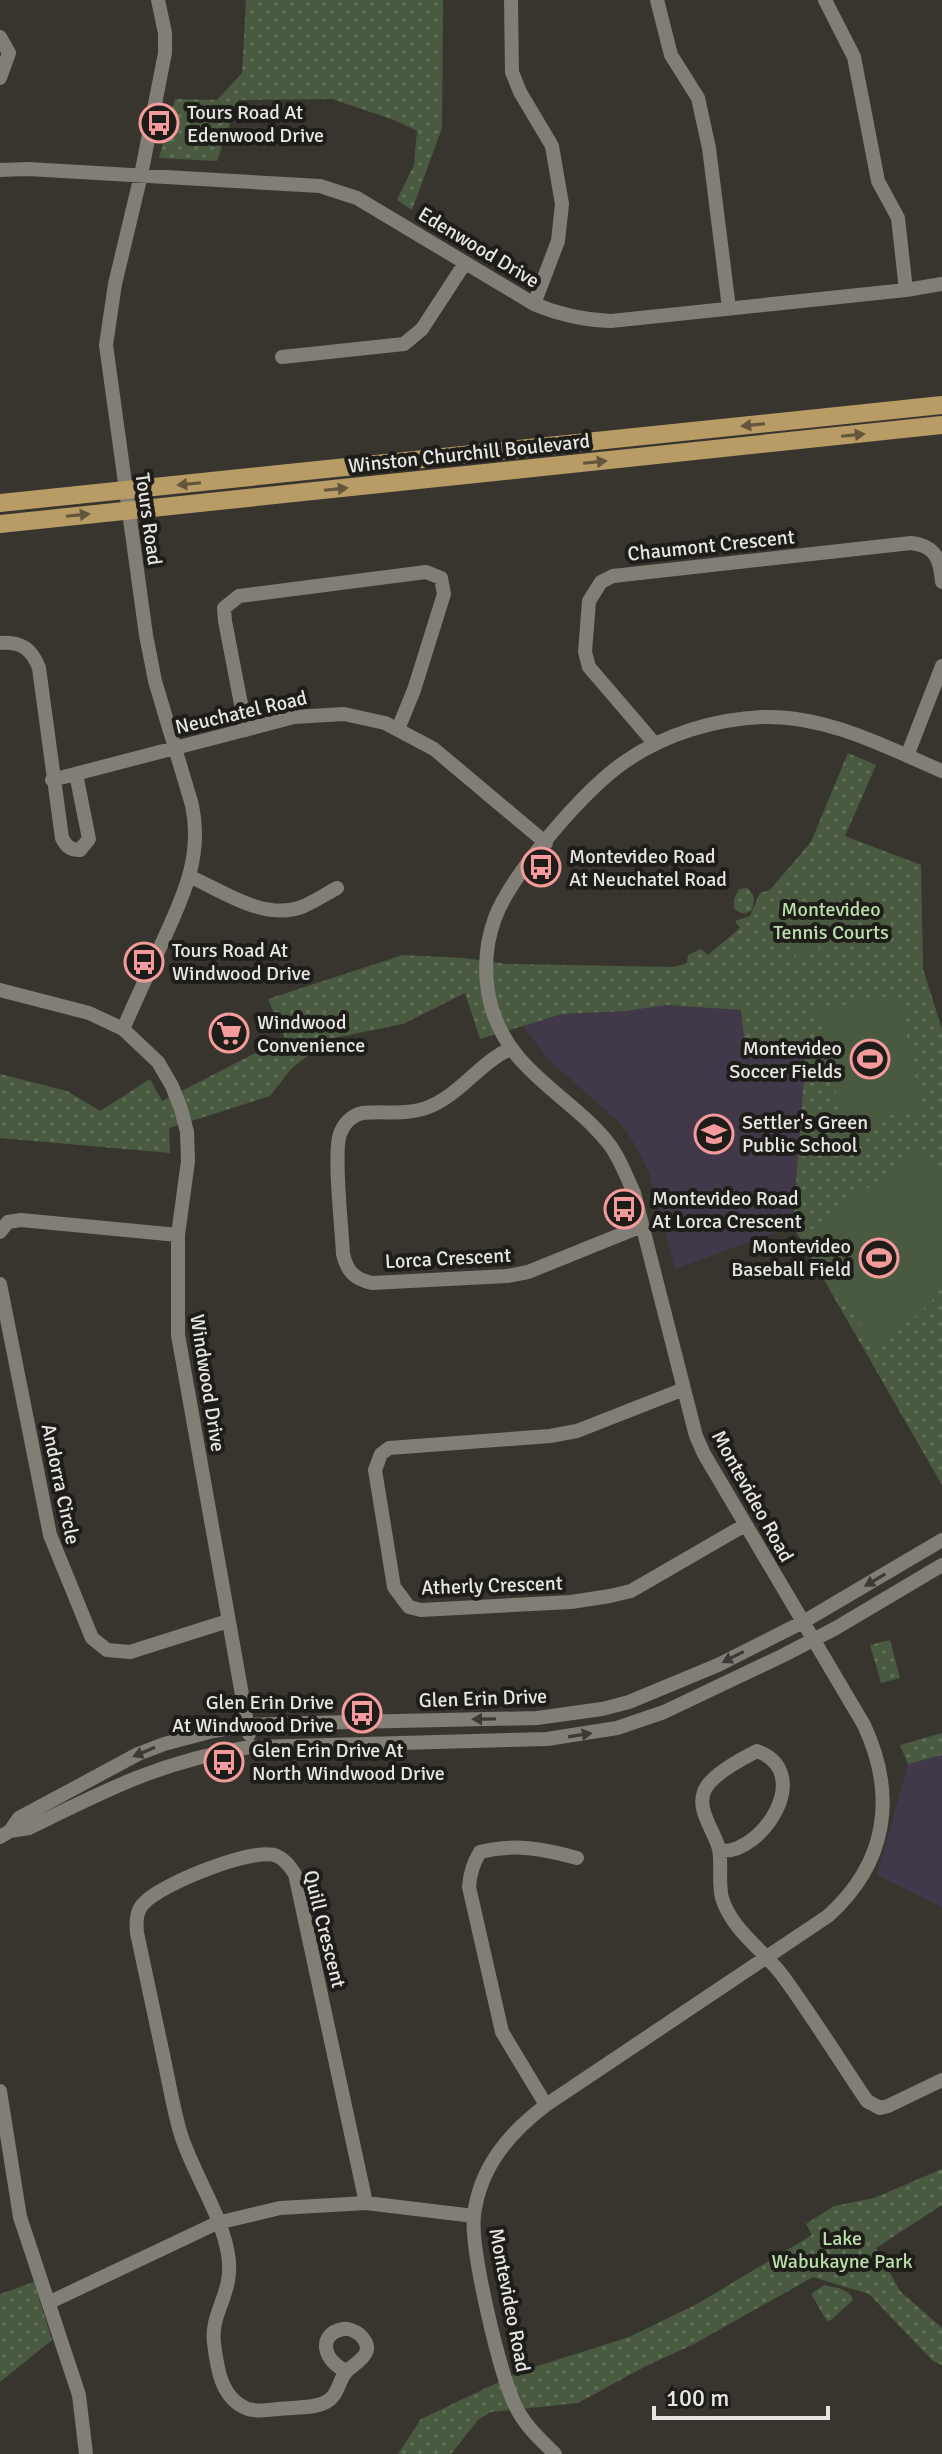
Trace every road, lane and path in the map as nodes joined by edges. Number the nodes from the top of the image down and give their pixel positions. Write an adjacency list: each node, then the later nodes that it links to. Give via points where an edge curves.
1 (158, 0): 8 (street, Tours Road, via 165,53)
2 (511, 0): 12 (street, via 512,72 552,146 562,204 558,241)
3 (657, 0): 13 (street, via 671,55 698,98)
4 (825, 0): 11 (street, via 854,57 878,181 898,218)
5 (0, 37): 6 (street, via 9,53)
6 (0, 78)
7 (0, 170): 8 (street, Edenwood Drive)
8 (141, 175): 9 (street, Edenwood Drive, via 320,186 357,198); 17 (street, Tours Road, via 106,345)
9 (465, 263): 12 (street, Edenwood Drive); 14 (street, via 422,329 404,344)
10 (942, 284): 11 (street, Edenwood Drive)
11 (906, 290): 13 (street, Edenwood Drive)
12 (534, 304): 13 (street, Edenwood Drive, via 562,315 611,321)
13 (729, 308)
14 (282, 357)
15 (942, 405): 17 (main road, Winston Churchill Boulevard, one-way to 17)
16 (942, 425): 19 (main road, Winston Churchill Boulevard, one-way to 16)
17 (124, 490): 18 (main road, Winston Churchill Boulevard); 19 (street, Tours Road)
18 (0, 503)
19 (127, 510): 20 (main road, Winston Churchill Boulevard, one-way to 19); 27 (street, Tours Road, via 155,681)
20 (0, 524)
21 (942, 582): 26 (street, Chaumont Crescent, via 934,551 911,543 613,576 601,582 589,601 584,640 589,667)
22 (0, 643): 31 (street, via 24,645 39,668)
23 (942, 666): 28 (street)
24 (398, 729): 25 (street, Neuchatel Road, via 367,717 321,714); 25 (street, via 444,594 441,578 426,572 231,601 224,608 225,621); 32 (street, Neuchatel Road, via 434,749)
25 (246, 730): 27 (street, Neuchatel Road)
26 (655, 744): 28 (street, Montevideo Road, via 697,728 764,717 833,728); 32 (street, Montevideo Road, via 599,782)
27 (175, 748): 30 (street, Neuchatel Road); 33 (street, Tours Road, via 196,824)
28 (907, 756): 29 (street, Montevideo Road)
29 (942, 771)
30 (76, 774): 31 (street, Neuchatel Road); 31 (street, via 89,831 80,850 66,846 62,838)
31 (52, 780)
32 (546, 843): 37 (street, Montevideo Road, via 506,895 488,943 487,983 496,1021)
33 (191, 877): 34 (street, via 277,911 303,906); 36 (street, Tours Road)
34 (337, 888)
35 (0, 990): 36 (street, Windwood Drive, via 89,1013)
36 (123, 1029): 40 (street, Windwood Drive, via 158,1062 181,1109 188,1161)
37 (510, 1049): 38 (street, Montevideo Road, via 609,1144 634,1193); 38 (street, Lorca Crescent, via 428,1107 362,1113 345,1125 338,1142 343,1254 351,1275 372,1283 507,1276 546,1267)
38 (642, 1226): 42 (street, Montevideo Road)
39 (0, 1232): 40 (street, via 8,1222 21,1220)
40 (178, 1235): 46 (street, Windwood Drive, via 178,1335)
41 (0, 1284): 46 (street, Andorra Circle, via 50,1535 92,1638 107,1650 130,1652)
42 (684, 1389): 43 (street, Montevideo Road, via 704,1454); 43 (street, Atherly Crescent, via 577,1431 389,1448 375,1470 394,1587 409,1607 421,1610 593,1600 631,1591)
43 (745, 1525): 47 (street, Montevideo Road)
44 (942, 1540): 47 (street, Glen Erin Drive, one-way to 47)
45 (942, 1565): 48 (street, Glen Erin Drive)
46 (228, 1621): 49 (street, Windwood Drive)
47 (803, 1622): 48 (street, Montevideo Road); 49 (street, Glen Erin Drive, one-way to 49, via 672,1685 602,1709 537,1718)
48 (813, 1640): 50 (street, Glen Erin Drive, one-way to 48, via 547,1739 605,1730 664,1712); 54 (street, Montevideo Road, via 876,1751 882,1814 871,1860 846,1900)
49 (248, 1725): 50 (street, Windwood Drive); 51 (street, Glen Erin Drive, one-way to 51, via 138,1754 19,1818)
50 (250, 1747): 51 (street, Glen Erin Drive, via 168,1765)
51 (5, 1834)
52 (720, 1851): 52 (street, via 734,1850 760,1833 776,1810 783,1777 766,1754 757,1751 707,1786 704,1812); 54 (street, via 723,1899 747,1941)
53 (577, 1858): 57 (street, via 537,1847 495,1848 480,1852 469,1878 502,2032)
54 (765, 1959): 55 (street, via 783,1976 873,2106 888,2106); 57 (street, Montevideo Road)
55 (942, 2080)
56 (0, 2091): 61 (street, via 20,2217)
57 (546, 2105): 59 (street, Montevideo Road, via 494,2157)
58 (366, 2203): 59 (street); 60 (street, via 280,2208); 60 (street, Quill Crescent, via 295,1874 276,1855 261,1854 181,1879 144,1903 136,1922 181,2135)
59 (474, 2216): 64 (street, Montevideo Road, via 478,2262 508,2391 529,2428)
60 (217, 2223): 61 (street); 62 (street, Quill Crescent, via 230,2275 214,2342 223,2387 232,2398 252,2410 315,2406 336,2393)
61 (50, 2302): 63 (street, via 79,2395)
62 (347, 2371)
63 (86, 2454)
64 (555, 2454)

